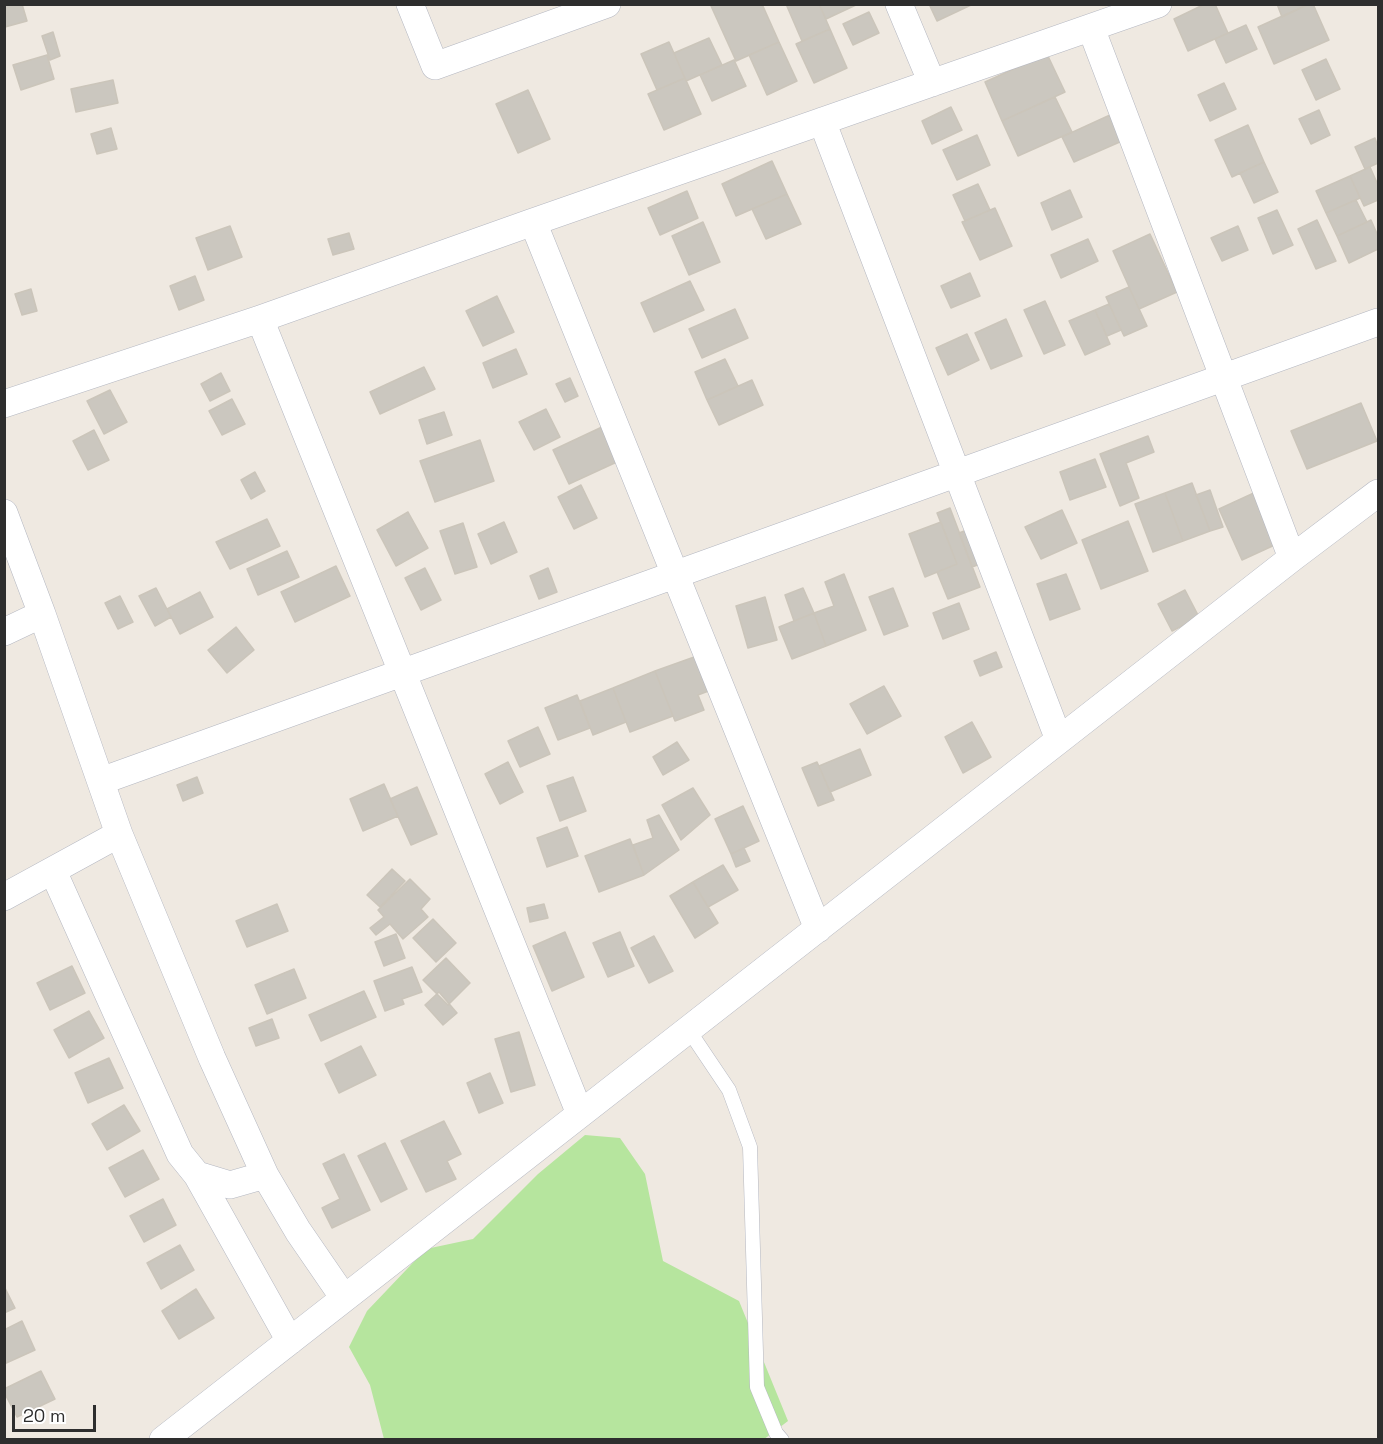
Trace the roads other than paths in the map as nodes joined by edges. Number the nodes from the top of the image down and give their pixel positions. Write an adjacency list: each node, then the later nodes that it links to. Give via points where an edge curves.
1 (410, 4): 2 (street, via 435,66)
2 (606, 4)
3 (899, 4): 6 (street)
4 (1158, 4): 5 (street)
5 (1091, 28): 6 (street); 11 (street)
6 (932, 83): 7 (street)
7 (822, 121): 8 (street); 13 (street)
8 (534, 222): 9 (street); 17 (street)
9 (260, 319): 12 (street); 20 (street)
10 (1378, 322): 11 (street)
11 (1224, 378): 13 (street); 16 (street)
12 (4, 404)
13 (957, 474): 17 (street); 21 (street)
14 (1378, 493): 16 (street)
15 (4, 513): 18 (street)
16 (1292, 558): 21 (street)
17 (675, 575): 20 (street); 26 (street)
18 (42, 614): 19 (street); 22 (street)
19 (4, 632)
20 (402, 673): 22 (street); 28 (street)
21 (1059, 740): 26 (street)
22 (101, 781): 23 (street)
23 (119, 834): 24 (street); 30 (street)
24 (53, 871): 25 (street); 29 (street, via 180,1154)
25 (4, 897)
26 (818, 929): 27 (street)
27 (688, 1029): 28 (street); 34 (lane, via 729,1090 750,1148 757,1387)
28 (580, 1114): 31 (street)
29 (197, 1175): 30 (street, via 230,1185); 32 (street)
30 (265, 1175): 31 (street)
31 (344, 1298): 32 (street)
32 (290, 1341): 33 (street)
33 (163, 1440)
34 (782, 1440)

